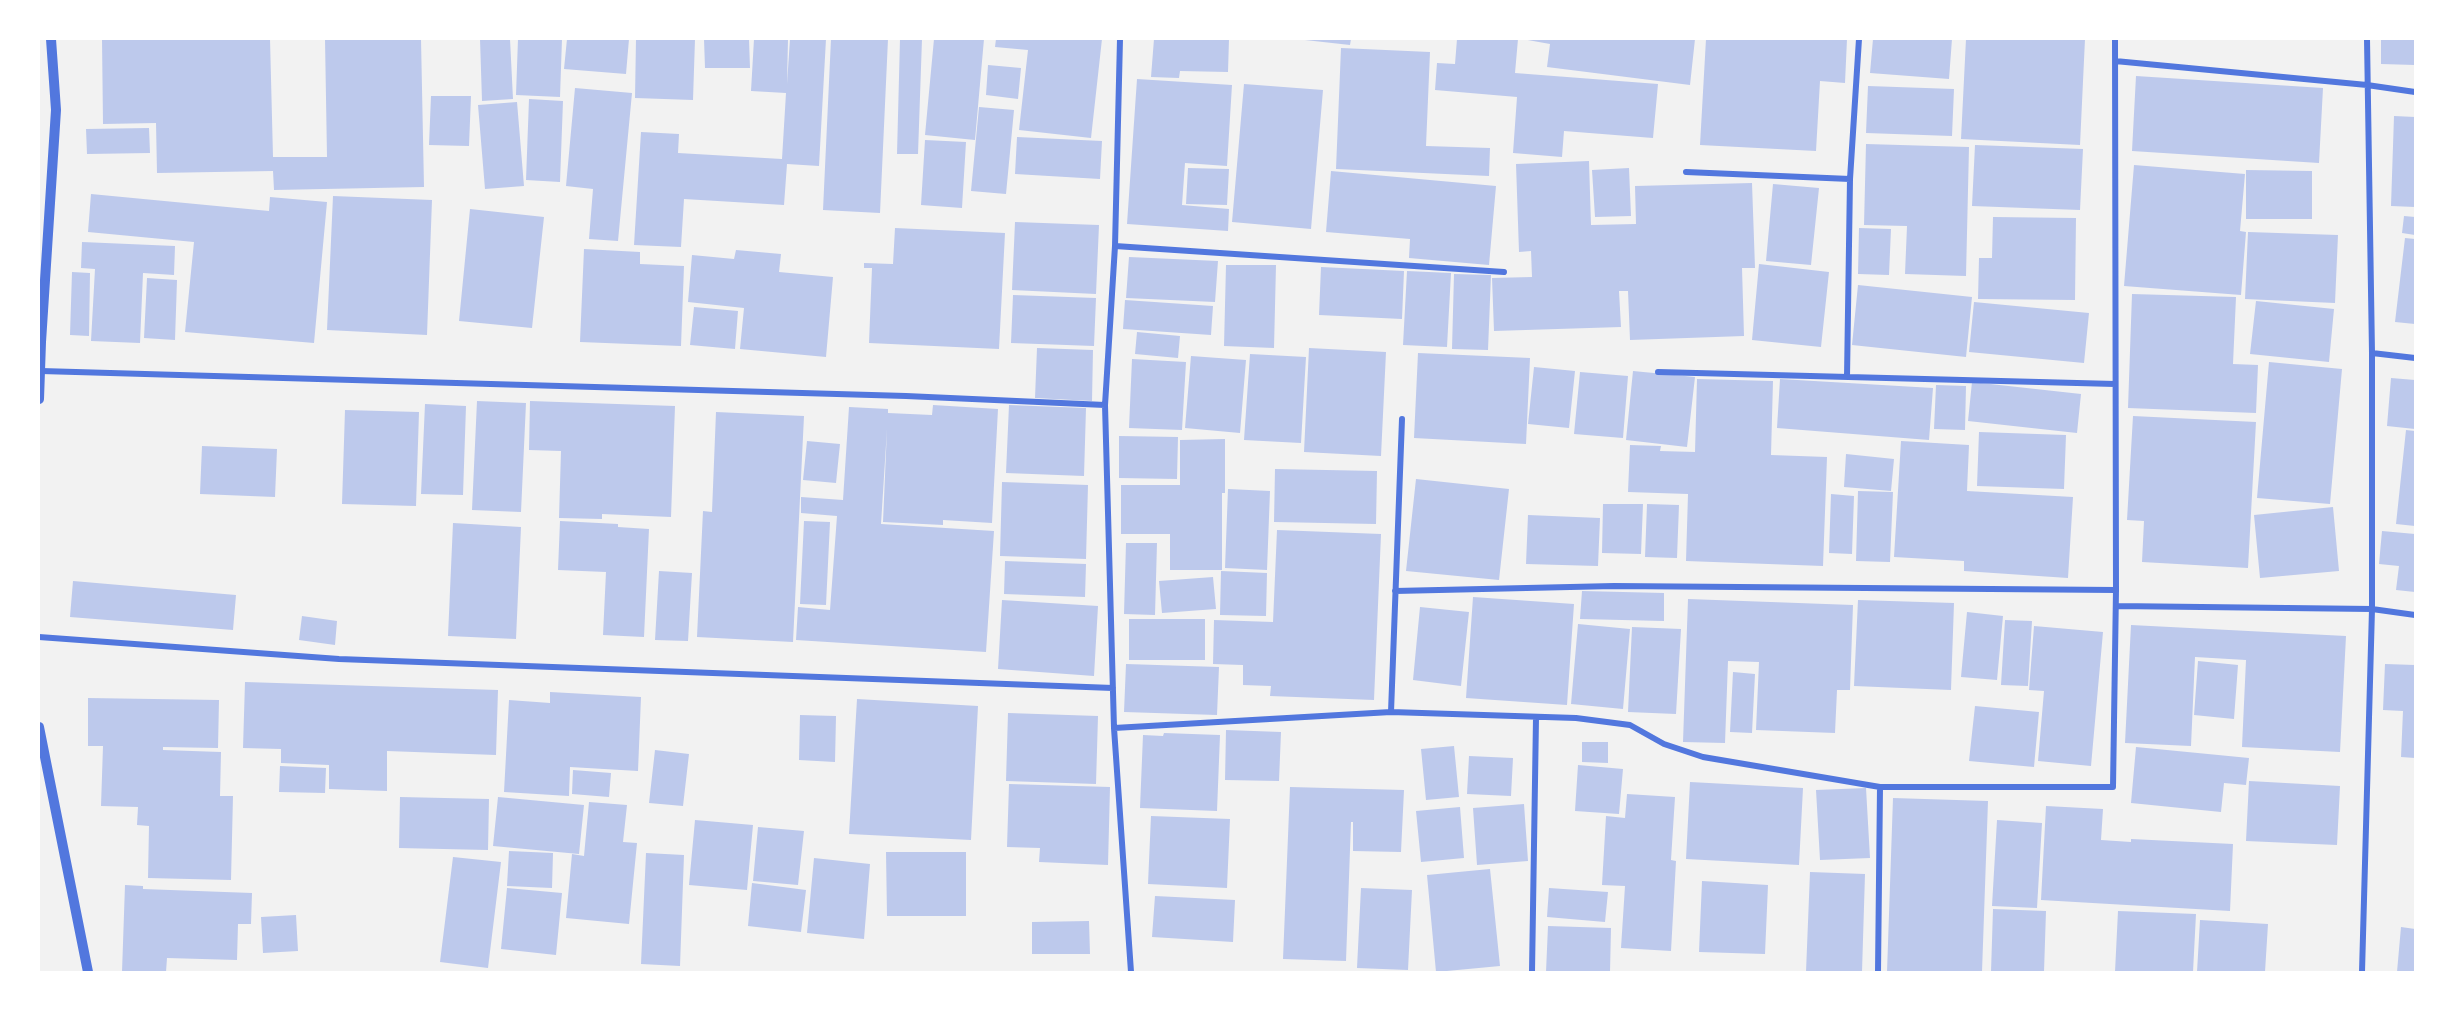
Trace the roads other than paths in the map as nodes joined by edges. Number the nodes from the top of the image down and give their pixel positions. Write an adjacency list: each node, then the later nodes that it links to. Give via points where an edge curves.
1 (51, 39): 13 (street, via 56,110)
2 (1120, 39): 11 (street)
3 (1859, 39): 10 (street)
4 (2115, 39): 6 (street)
5 (2367, 39): 7 (street)
6 (2115, 60): 7 (street); 19 (street)
7 (2367, 85): 8 (street); 14 (street)
8 (2415, 92)
9 (1686, 172): 10 (street)
10 (1850, 179): 18 (street)
11 (1115, 246): 12 (street); 21 (street)
12 (1504, 272)
13 (40, 342): 16 (street)
14 (2372, 353): 15 (street); 26 (street)
15 (2415, 358)
16 (40, 371): 20 (street); 21 (street)
17 (1658, 372): 18 (street)
18 (1847, 377): 19 (street)
19 (2115, 384): 23 (street)
20 (39, 399)
21 (1105, 405): 29 (street)
22 (1402, 419): 24 (street)
23 (2116, 590): 24 (street, via 1614,586); 25 (street)
24 (1395, 591): 30 (street)
25 (2116, 606): 26 (street); 35 (street, via 2113,787)
26 (2372, 609): 27 (street); 40 (street)
27 (2415, 615)
28 (39, 637): 29 (street, via 339,659)
29 (1113, 688): 33 (street)
30 (1391, 712): 31 (street); 33 (street)
31 (1536, 718): 35 (street, via 1630,725 1664,744 1703,757); 38 (street)
32 (39, 727): 34 (street)
33 (1114, 728): 37 (street)
34 (39, 732): 36 (street)
35 (1880, 786): 39 (street)
36 (88, 972)
37 (1131, 972)
38 (1533, 972)
39 (1878, 972)
40 (2362, 972)

